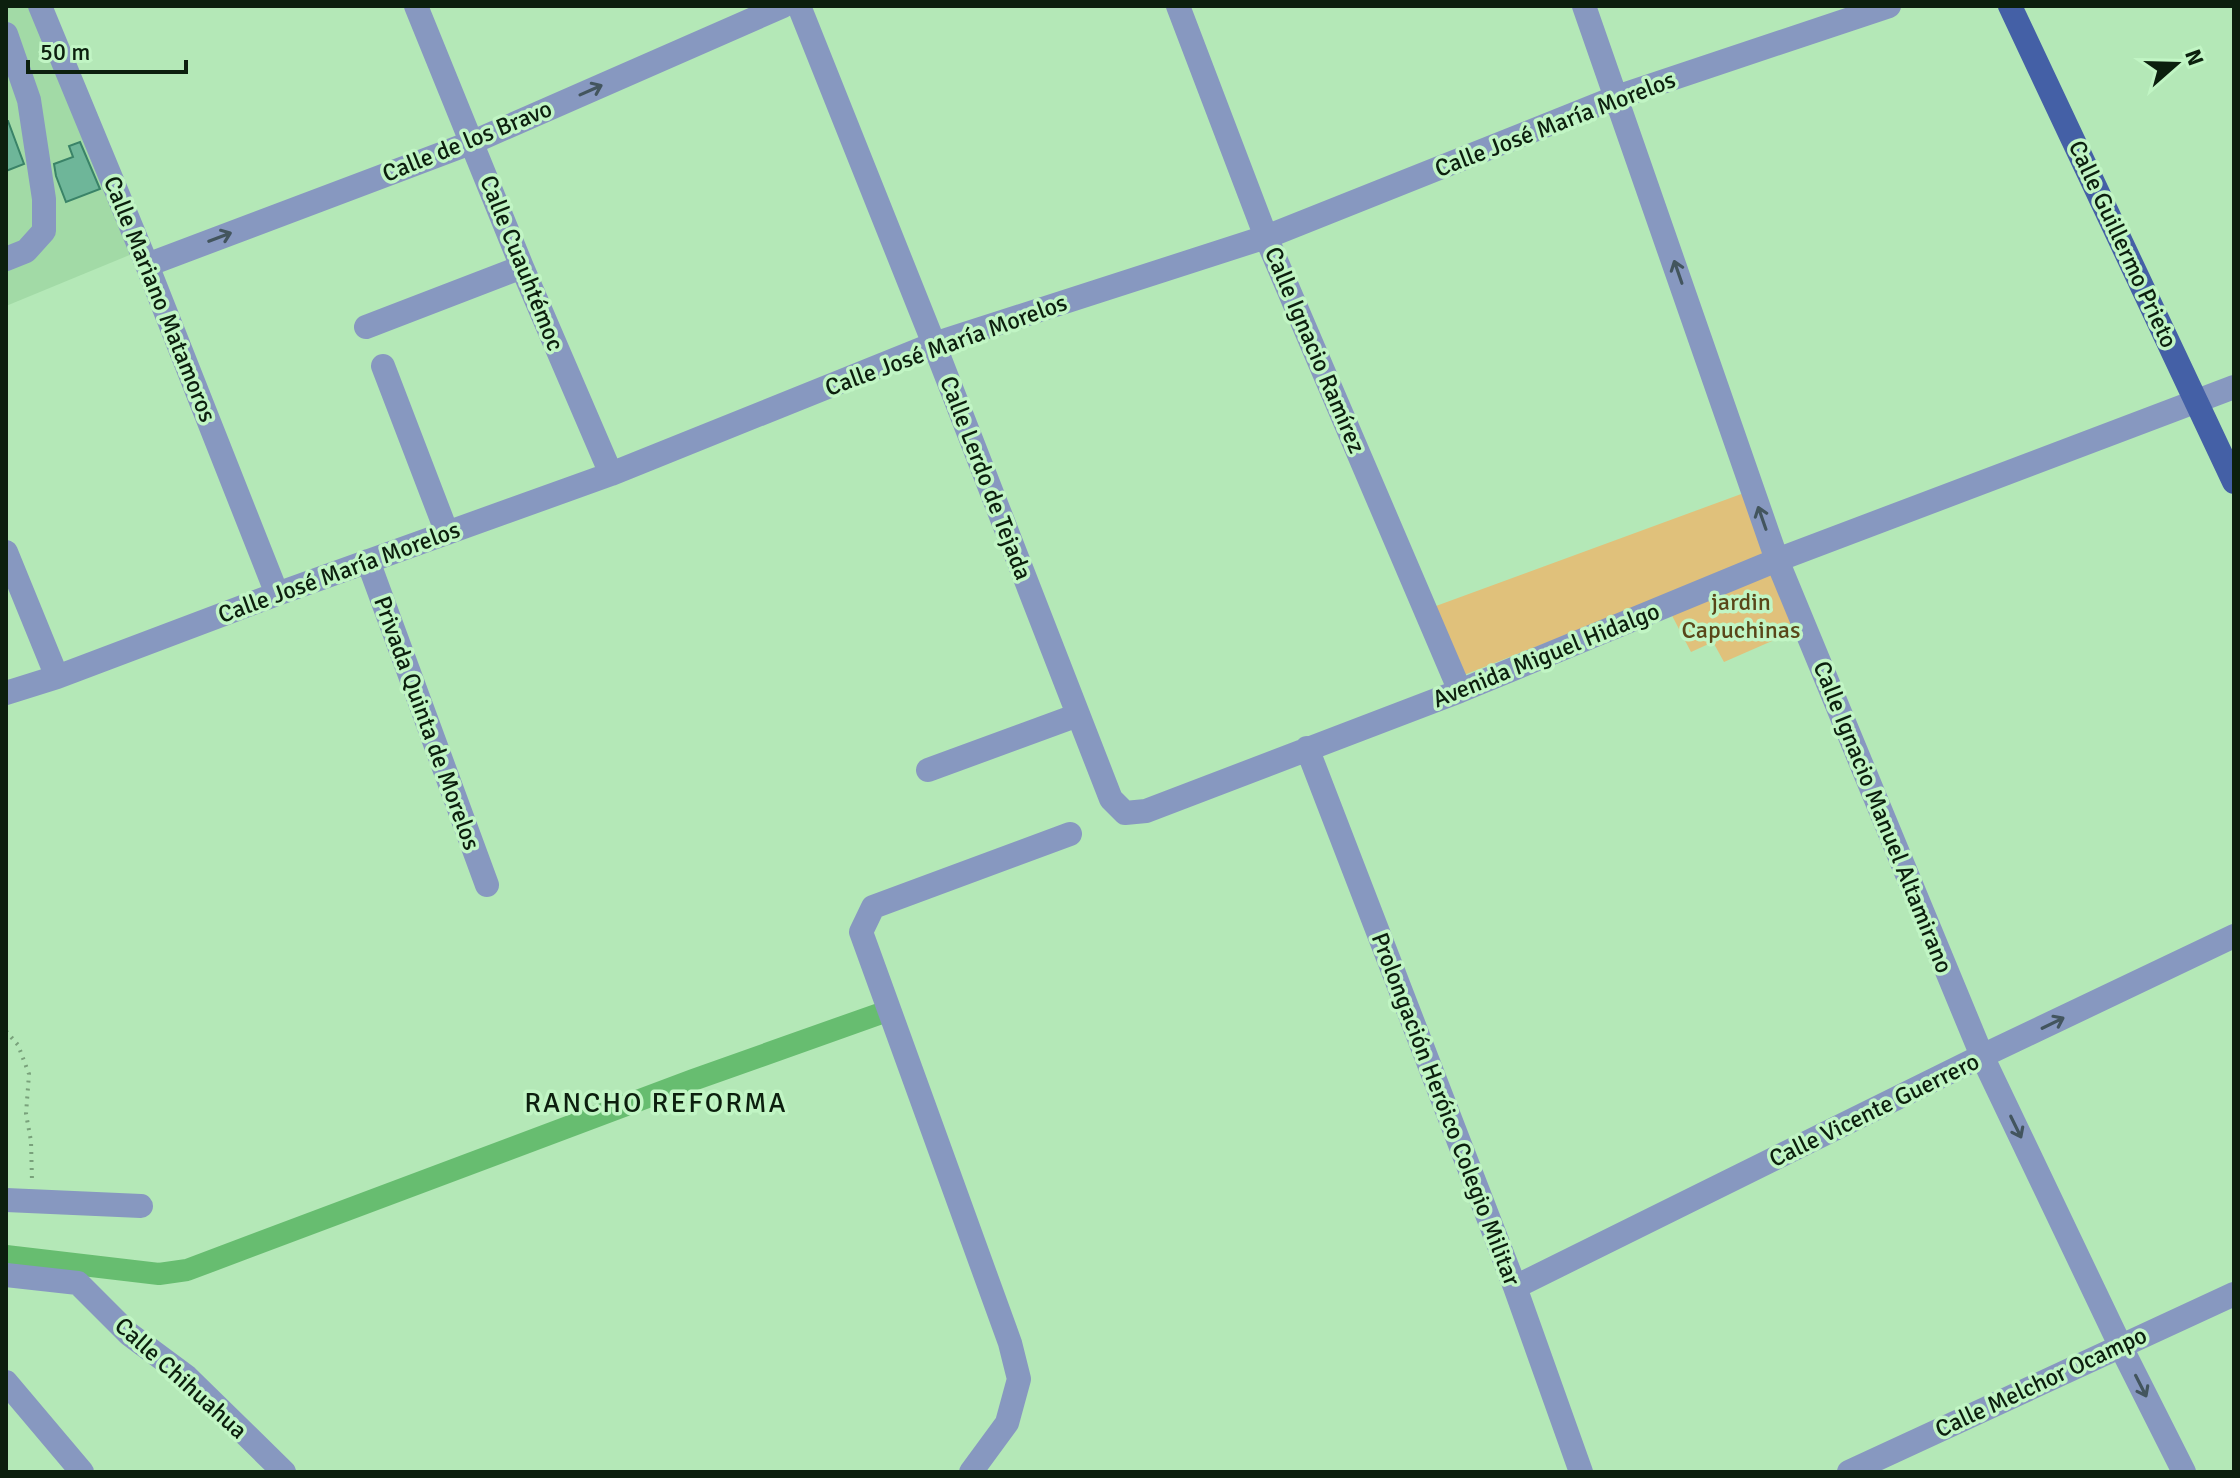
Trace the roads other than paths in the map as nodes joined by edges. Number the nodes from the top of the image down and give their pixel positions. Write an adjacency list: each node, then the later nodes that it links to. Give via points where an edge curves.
1 (40, 6): 14 (street, Calle Mariano Matamoros)
2 (416, 6): 11 (street, Calle Cuauhtémoc)
3 (783, 6): 11 (street, Calle de los Bravo, one-way to 3)
4 (799, 6): 17 (street, Calle Lerdo de Tejada)
5 (1178, 6): 12 (street, Calle Ignacio Ramírez)
6 (1584, 6): 10 (street, Calle Ignacio Manuel Altamirano)
7 (1889, 6): 10 (street, Calle José María Morelos)
8 (2010, 6): 20 (main road, Calle Guillermo Prieto)
9 (6, 34): 13 (street, via 29,100 44,231 26,251)
10 (1617, 97): 12 (street, Calle José María Morelos); 25 (street, Calle Ignacio Manuel Altamirano, one-way to 10)
11 (473, 142): 14 (street, Calle de los Bravo, one-way to 11); 15 (street, Calle Cuauhtémoc)
12 (1266, 237): 17 (street, Calle José María Morelos); 29 (street, Calle Ignacio Ramírez)
13 (6, 259)
14 (147, 265): 27 (street, Calle Mariano Matamoros)
15 (522, 267): 16 (street); 21 (street, Calle Cuauhtémoc)
16 (366, 327)
17 (934, 344): 21 (street, Calle José María Morelos); 31 (street, Calle Lerdo de Tejada)
18 (383, 366): 23 (street)
19 (2234, 387): 20 (street, Avenida Miguel Hidalgo)
20 (2197, 402): 22 (main road, Calle Guillermo Prieto); 25 (street, Avenida Miguel Hidalgo)
21 (611, 474): 23 (street, Calle José María Morelos)
22 (2234, 482)
23 (447, 533): 26 (street, Calle José María Morelos)
24 (6, 552): 28 (street)
25 (1777, 560): 29 (street, Avenida Miguel Hidalgo); 38 (street, Calle Ignacio Manuel Altamirano)
26 (368, 561): 27 (street, Calle José María Morelos); 36 (street, Privada Quinta de Morelos)
27 (277, 594): 28 (street, Calle José María Morelos)
28 (57, 677): 30 (street, Calle José María Morelos)
29 (1460, 691): 32 (street, Avenida Miguel Hidalgo)
30 (6, 693)
31 (1078, 715): 33 (street); 34 (street, Calle Lerdo de Tejada, via 1111,799)
32 (1307, 748): 34 (street, Avenida Miguel Hidalgo, via 1146,811); 42 (street, Prolongación Heróico Colegio Militar)
33 (928, 770)
34 (1125, 813)
35 (1070, 834): 48 (street, via 873,907 861,932 1019,1379 1007,1423)
36 (487, 885)
37 (2234, 936): 38 (street, Calle Vicente Guerrero, one-way to 37)
38 (1982, 1056): 42 (street, Calle Vicente Guerrero); 44 (street, Calle Ignacio Manuel Altamirano, one-way to 44)
39 (6, 1200): 40 (street)
40 (141, 1206)
41 (6, 1275): 47 (street, Calle Chihuahua, via 78,1283 129,1334 187,1377)
42 (1515, 1287): 49 (street, Prolongación Heróico Colegio Militar)
43 (2234, 1294): 44 (street, Calle Melchor Ocampo)
44 (2120, 1345): 50 (street, Calle Melchor Ocampo); 51 (street, Calle Ignacio Manuel Altamirano, one-way to 51)
45 (6, 1382): 46 (street)
46 (82, 1472)
47 (284, 1472)
48 (971, 1472)
49 (1581, 1472)
50 (1849, 1472)
51 (2184, 1472)

